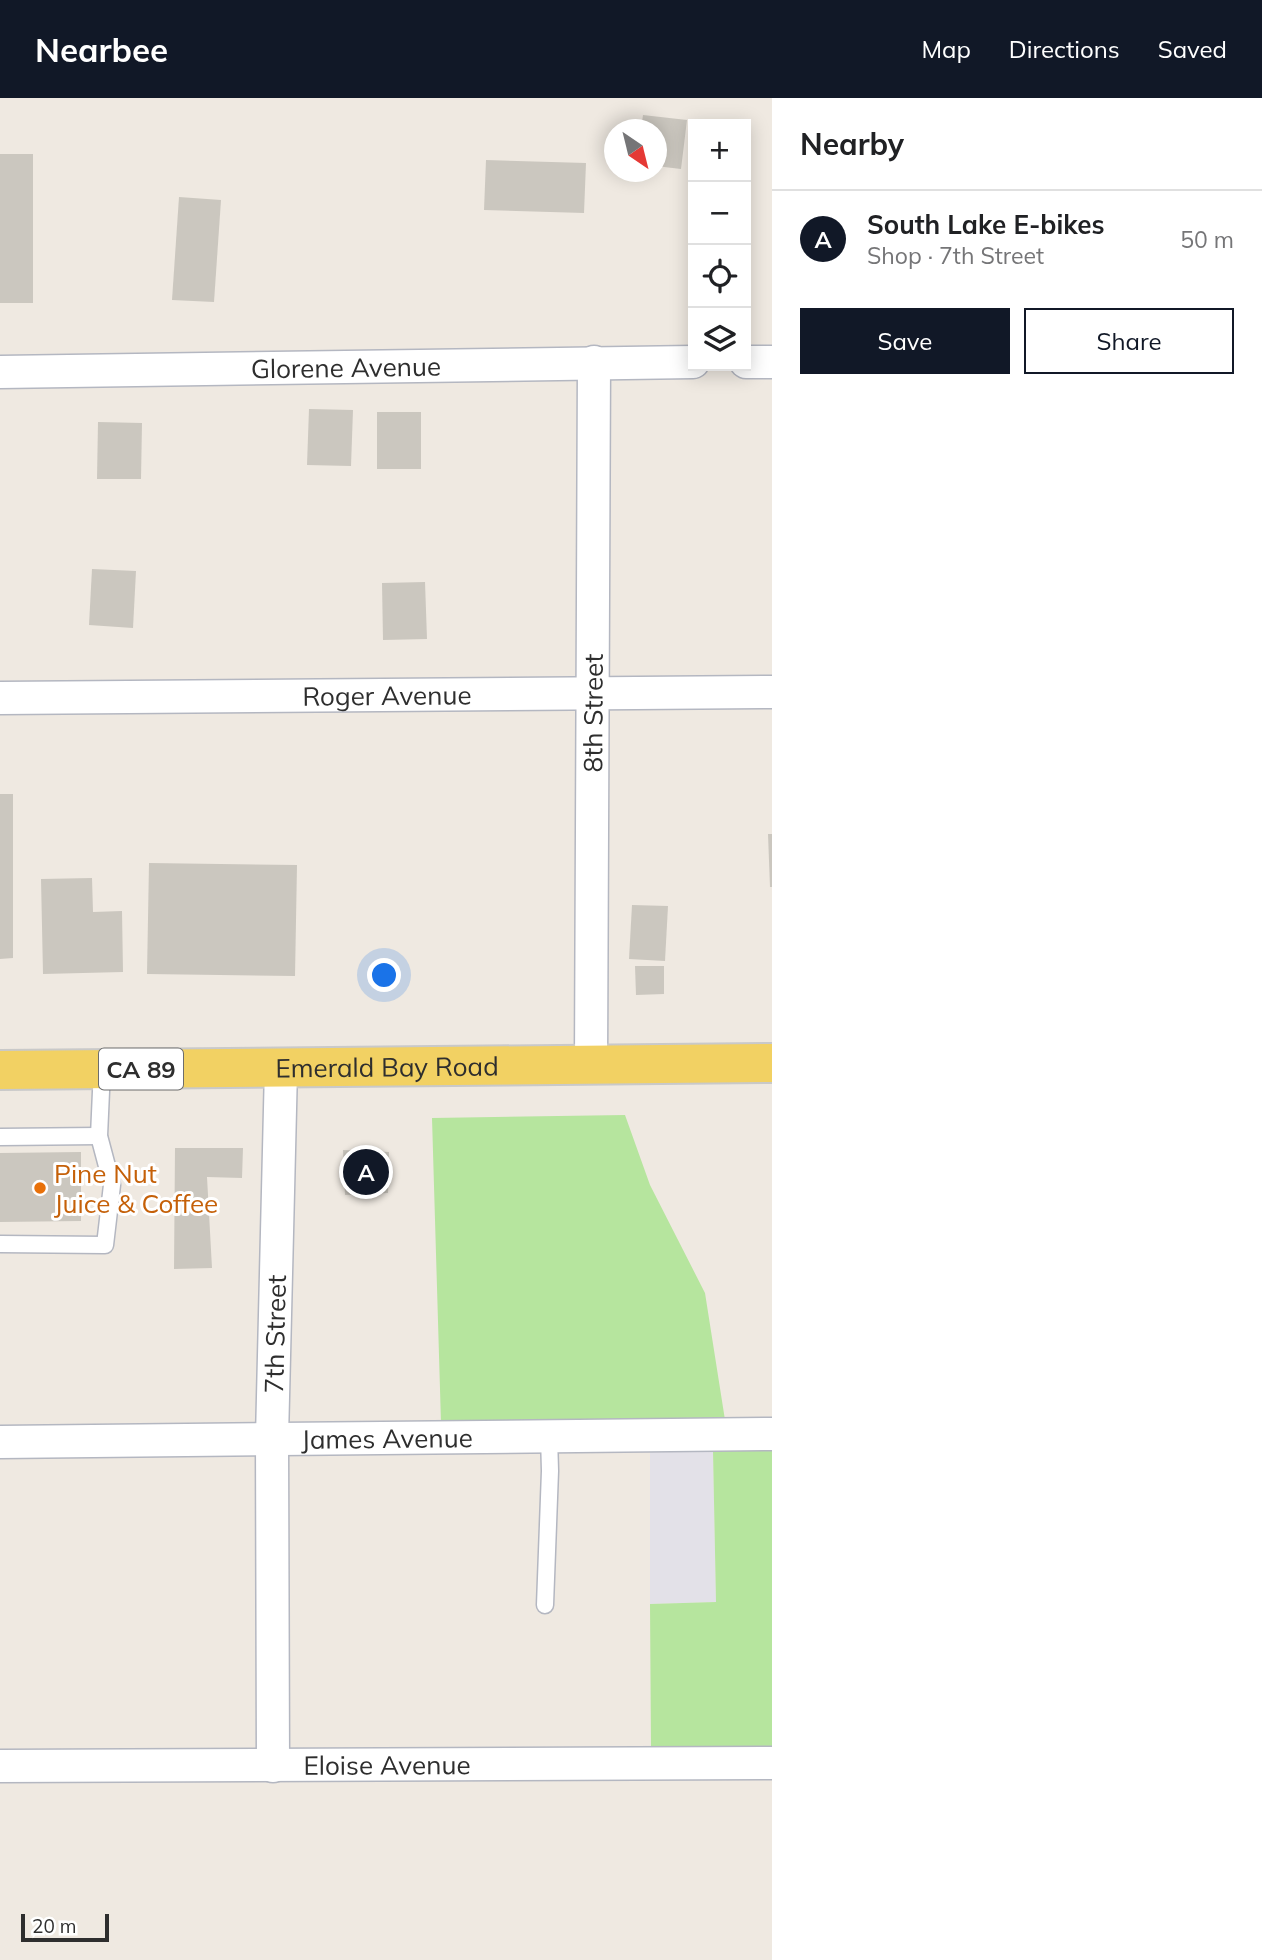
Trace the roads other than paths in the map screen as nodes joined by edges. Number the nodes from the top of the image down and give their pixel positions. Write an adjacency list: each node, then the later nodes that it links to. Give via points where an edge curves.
1 (594, 362): 2 (street, Glorene Avenue); 5 (street, Glorene Avenue); 6 (street, 8th Street)
2 (688, 362)
3 (751, 362): 4 (street)
4 (772, 362)
5 (0, 372)
6 (594, 692): 7 (street, Roger Avenue); 8 (street, Roger Avenue); 10 (street, 8th Street)
7 (772, 692)
8 (0, 698)
9 (772, 1063): 10 (main road, Emerald Bay Road / CA 89)
10 (591, 1065): 11 (main road, Emerald Bay Road / CA 89)
11 (281, 1068): 12 (main road, Emerald Bay Road / CA 89); 19 (street, 7th Street)
12 (102, 1069): 13 (main road, Emerald Bay Road / CA 89); 14 (lane)
13 (0, 1070)
14 (99, 1136): 15 (lane); 16 (lane, via 112,1185 105,1245)
15 (0, 1137)
16 (0, 1244)
17 (772, 1434): 18 (street, James Avenue)
18 (549, 1436): 19 (street, James Avenue); 21 (lane)
19 (272, 1438): 20 (street, James Avenue); 24 (street, 7th Street)
20 (0, 1442)
21 (545, 1605)
22 (772, 1763): 24 (street, Eloise Avenue)
23 (0, 1766): 24 (street, Eloise Avenue)
24 (273, 1766)

